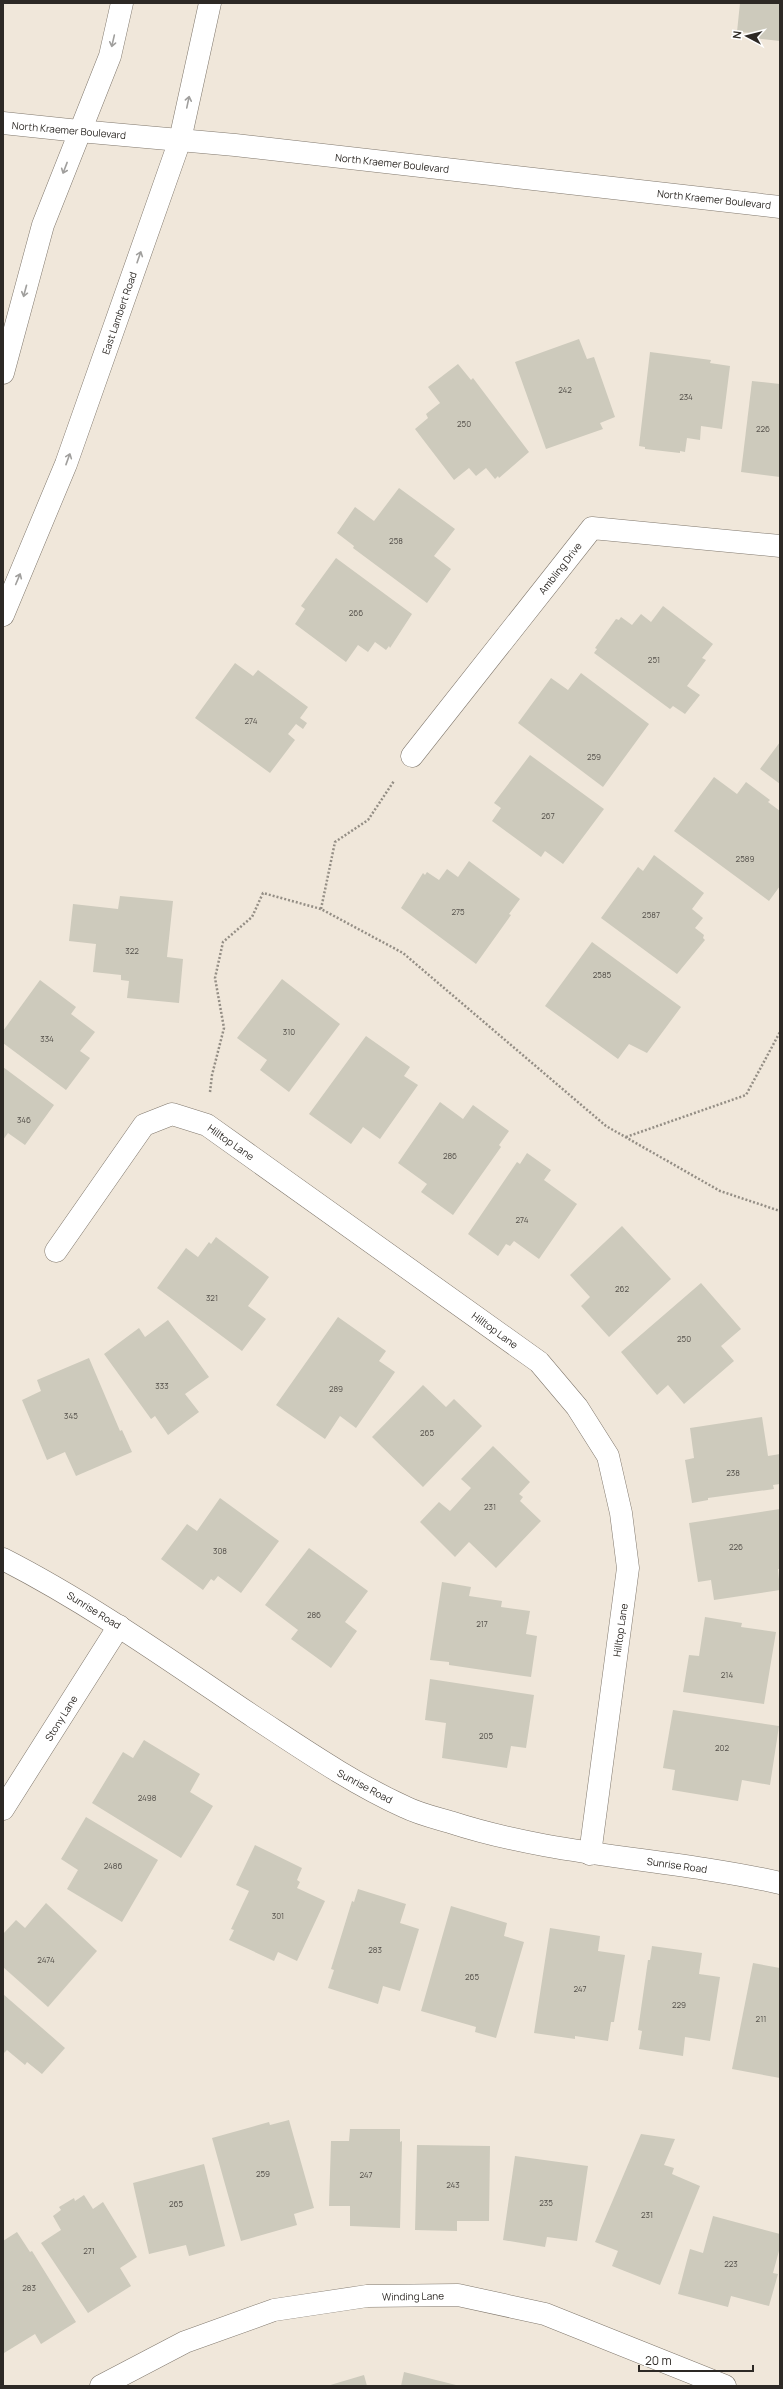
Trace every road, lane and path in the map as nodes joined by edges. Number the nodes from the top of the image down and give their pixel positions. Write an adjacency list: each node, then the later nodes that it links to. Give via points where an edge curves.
1 (122, 3): 4 (street, one-way to 4, via 110,56)
2 (210, 3): 5 (street, East Lambert Road, one-way to 2)
3 (3, 124): 4 (street, North Kraemer Boulevard)
4 (79, 131): 5 (street, North Kraemer Boulevard); 7 (street, one-way to 7, via 43,225)
5 (180, 140): 6 (street, North Kraemer Boulevard); 9 (street, East Lambert Road, one-way to 5, via 66,464)
6 (780, 207)
7 (3, 373)
8 (780, 546): 10 (street, Ambling Drive, via 592,528)
9 (3, 615)
10 (412, 756): 11 (path, via 368,820 335,842)
11 (321, 909): 13 (path, via 263,893 252,917 223,942 215,978 224,1028 212,1075); 14 (path, via 403,953 606,1126)
12 (780, 1032): 14 (path, via 746,1095)
13 (207, 1125): 16 (street, Hilltop Lane, via 172,1114 144,1125); 20 (street, Hilltop Lane, via 539,1362 576,1407 608,1456 621,1513 628,1568)
14 (626, 1137): 15 (path, via 720,1191)
15 (780, 1211)
16 (56, 1251)
17 (3, 1559): 18 (street, Sunrise Road, via 47,1581)
18 (119, 1626): 19 (street, Stony Lane); 20 (street, Sunrise Road, via 333,1769 407,1808 492,1836)
19 (3, 1809)
20 (590, 1854): 21 (street, Sunrise Road, via 743,1874)
21 (780, 1883)
22 (101, 2386): 23 (street, Winding Lane, via 185,2342 274,2310 366,2296 458,2295 546,2314)
23 (725, 2386)

